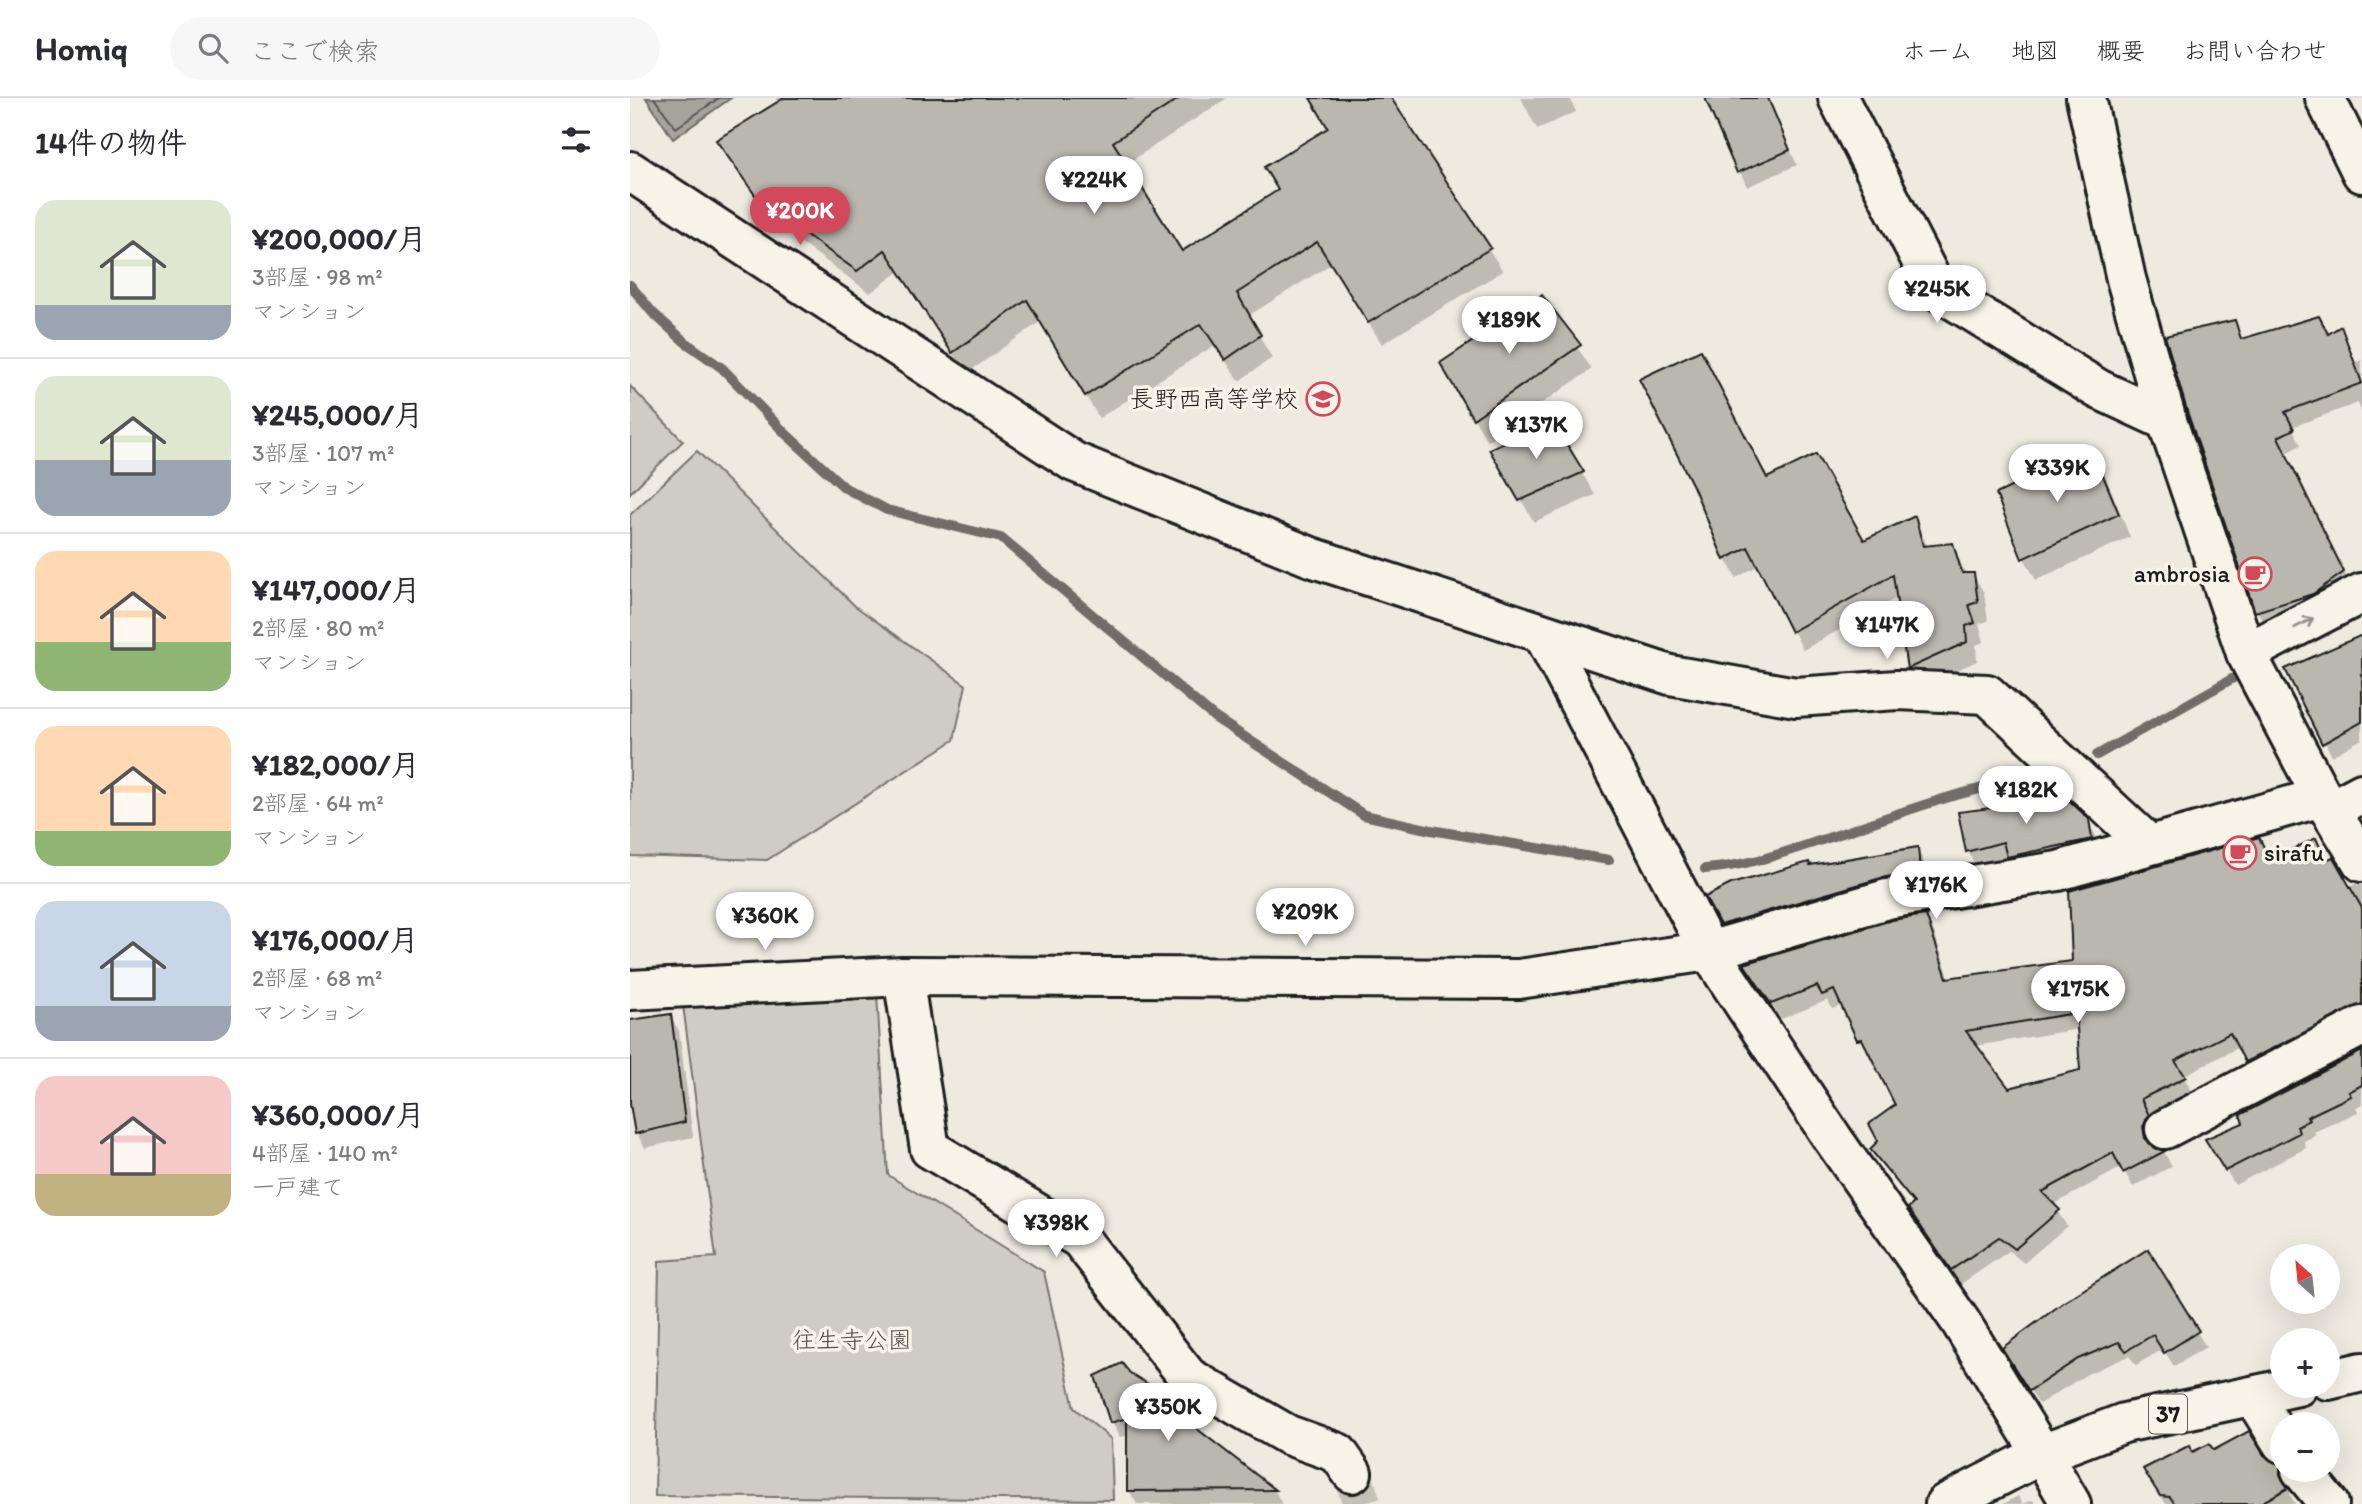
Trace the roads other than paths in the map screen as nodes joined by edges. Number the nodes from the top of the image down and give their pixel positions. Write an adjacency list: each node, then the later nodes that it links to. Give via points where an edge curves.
1 (1838, 98): 6 (street, via 1936,289 2098,389)
2 (2086, 98): 6 (street, via 2126,279)
3 (2325, 98): 5 (street)
4 (630, 171): 8 (street, via 1074,462 1311,557)
5 (2362, 173)
6 (2167, 421): 9 (street)
7 (2362, 593): 9 (street, one-way to 7)
8 (1543, 634): 11 (street, via 1670,675 1796,697 1896,690 1987,694); 13 (street)
9 (2246, 653): 10 (street)
10 (2338, 800): 11 (street); 12 (street)
11 (2148, 844): 13 (street, via 2058,871 1887,899)
12 (2362, 862)
13 (1709, 951): 14 (street, via 1519,979); 23 (street, via 1959,1321)
14 (903, 976): 15 (street); 24 (street, via 930,1149 1080,1239 1188,1377 1288,1436 1338,1453)
15 (630, 989)
16 (2362, 1026): 17 (street)
17 (2165, 1129)
18 (2362, 1372): 19 (street)
19 (2340, 1377)
20 (2270, 1392): 21 (street, 37)
21 (2253, 1396): 22 (street); 23 (street, 37, via 2123,1423)
22 (2270, 1424)
23 (2042, 1454): 26 (street); 27 (street)
24 (1352, 1473)
25 (2311, 1482): 28 (street)
26 (1945, 1504)
27 (2071, 1504)
28 (2329, 1504)

